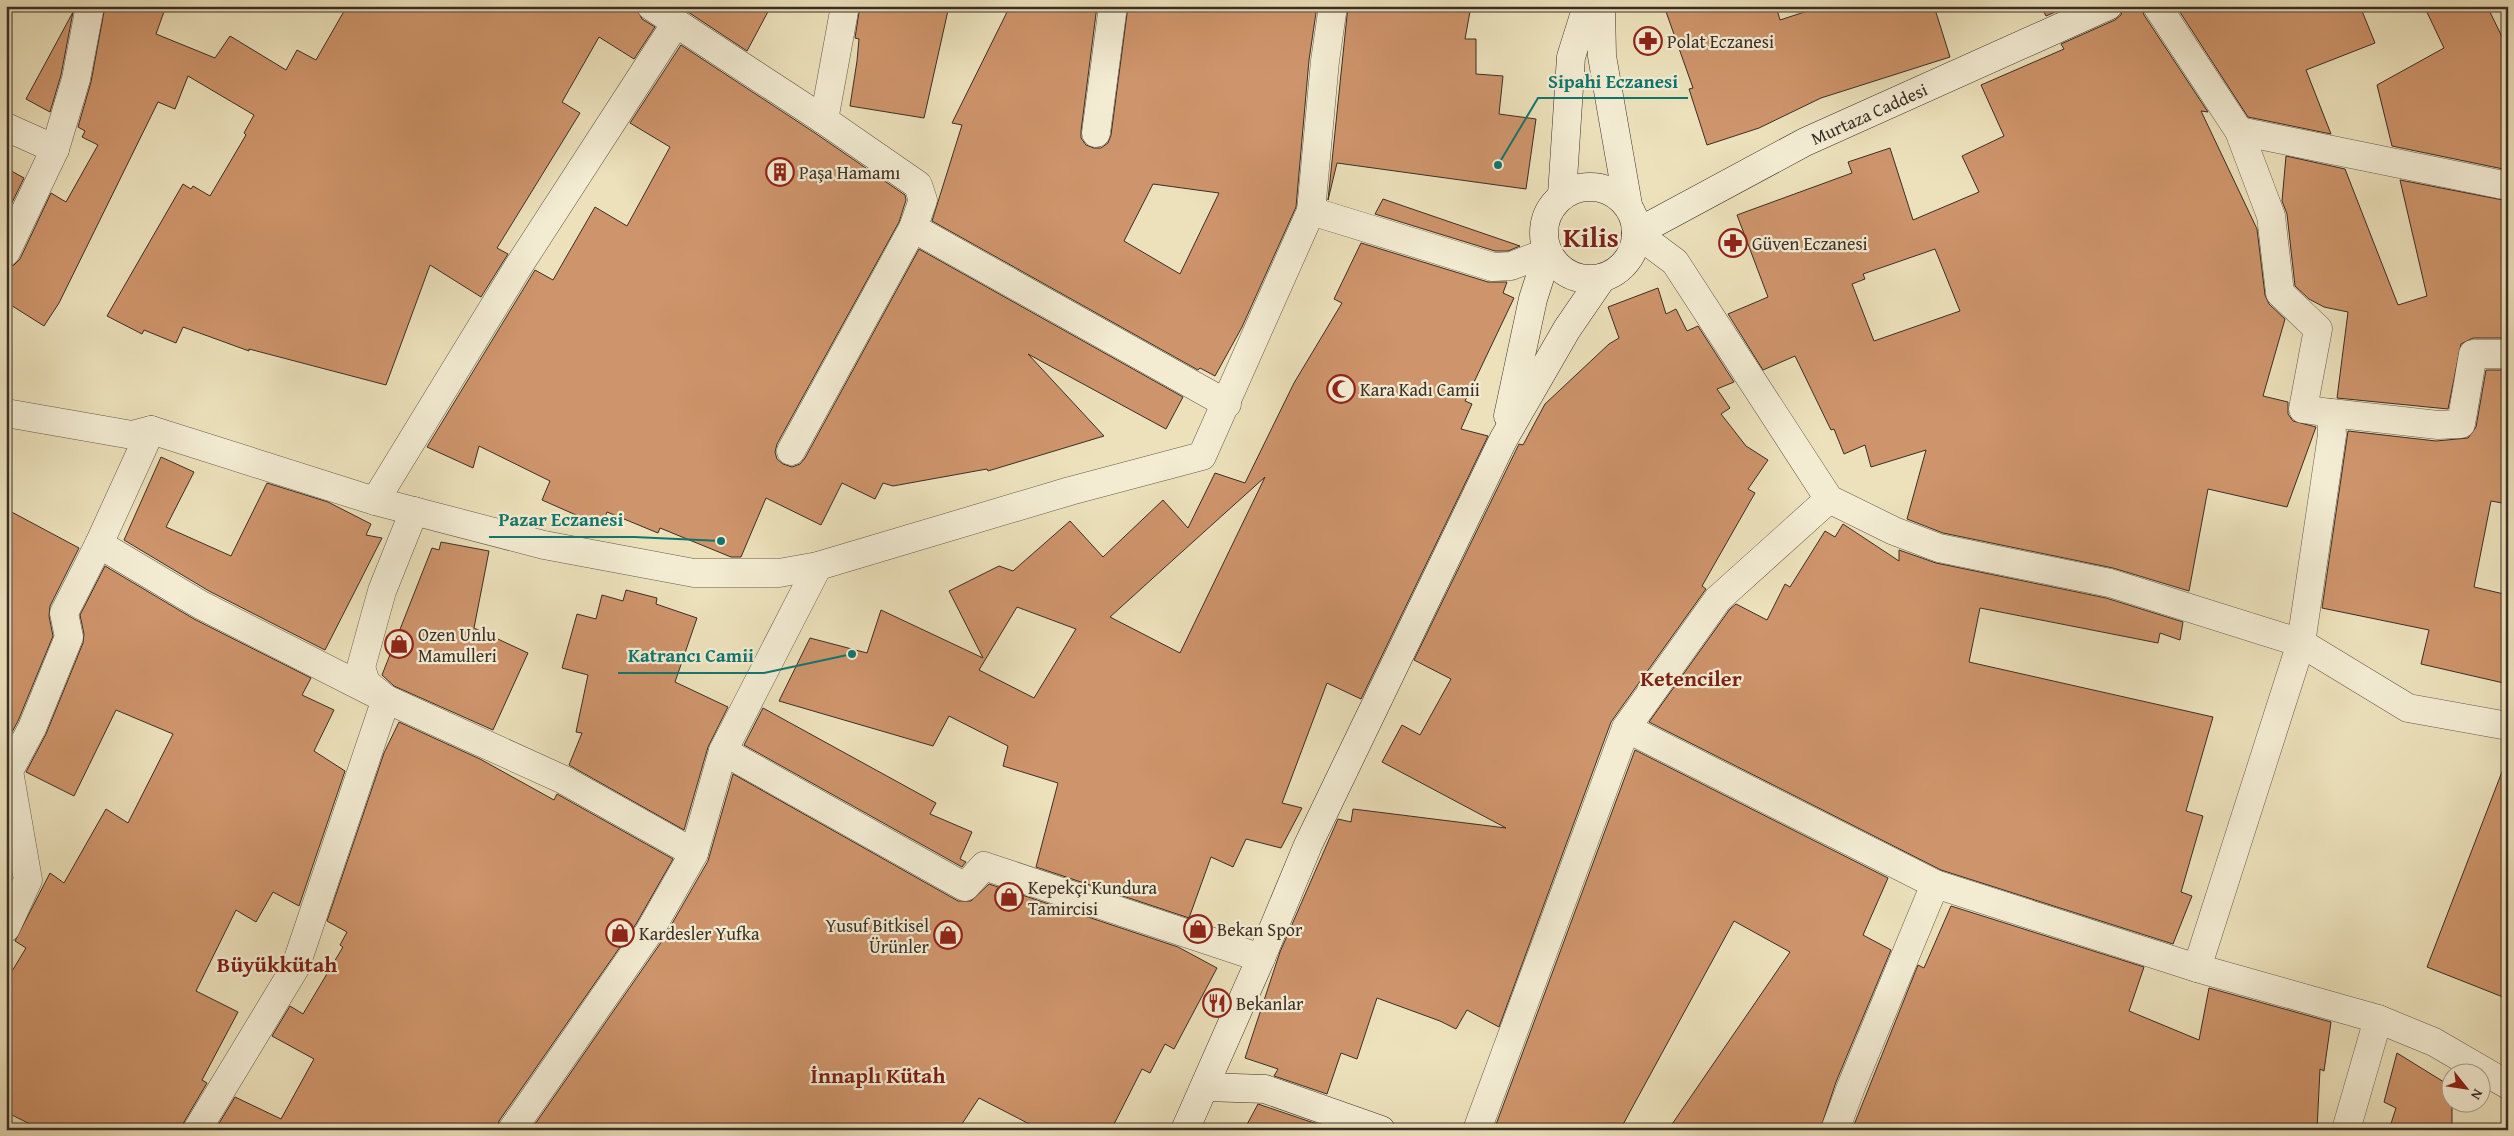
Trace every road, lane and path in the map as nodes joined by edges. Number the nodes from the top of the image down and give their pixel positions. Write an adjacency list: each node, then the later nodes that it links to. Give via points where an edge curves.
1 (90, 6): 15 (street, via 76,79)
2 (651, 6): 10 (street)
3 (845, 6): 11 (street)
4 (1112, 6): 14 (street)
5 (1333, 6): 19 (street)
6 (1588, 6): 17 (street, via 1571,57)
7 (1601, 6): 18 (street, via 1602,56)
8 (2108, 6): 21 (street, Murtaza Caddesi, via 1805,142)
9 (2158, 6): 13 (street)
10 (676, 24): 11 (street); 33 (street, via 518,267)
11 (824, 120): 20 (street, via 918,185 923,200)
12 (6, 127): 15 (street)
13 (2239, 131): 16 (street); 28 (street, via 2272,216 2280,293 2318,329 2303,409)
14 (1096, 133)
15 (55, 149): 22 (street)
16 (2508, 186)
17 (1562, 195): 18 (street, via 1575,188 1604,188); 23 (street, via 1545,221 1543,237)
18 (1628, 205): 21 (street)
19 (1311, 211): 23 (street, via 1494,267 1511,266); 26 (street)
20 (913, 228): 26 (street); 31 (street)
21 (1636, 233): 24 (street, via 1634,247 1626,260); 32 (street, via 1675,262)
22 (6, 252)
23 (1548, 252): 24 (street, via 1557,266 1570,275); 30 (street, via 1533,299)
24 (1602, 278): 30 (street)
25 (2508, 354): 28 (street, via 2473,354 2461,424)
26 (1227, 404): 36 (street, via 1202,456)
27 (6, 413): 29 (street, via 132,435)
28 (2331, 413): 37 (street, via 2332,435)
29 (151, 430): 33 (street); 35 (street)
30 (1503, 440): 45 (street, via 1308,845)
31 (791, 451)
32 (1829, 499): 37 (street, via 1894,531 1939,548 2110,583); 40 (street, via 1718,599)
33 (375, 501): 34 (street)
34 (414, 511): 36 (street, via 544,545 694,573 779,573); 38 (street, via 382,591 361,667 366,683)
35 (99, 544): 38 (street, via 202,605); 44 (street, via 64,614 69,637 32,728 9,771 28,880)
36 (818, 566): 41 (street)
37 (2301, 643): 39 (street, via 2408,708); 46 (street)
38 (386, 699): 42 (street, via 564,780); 50 (street, via 295,968)
39 (2508, 726)
40 (1626, 728): 43 (street); 54 (street)
41 (723, 752): 42 (street); 45 (street, via 965,887 984,866)
42 (694, 853): 51 (street, via 649,932)
43 (1936, 884): 46 (street); 55 (street)
44 (6, 928)
45 (1262, 958): 49 (street)
46 (2197, 968): 47 (street)
47 (2378, 1019): 48 (street, via 2434,1042); 56 (street)
48 (2508, 1085)
49 (1206, 1087): 52 (street); 53 (street, via 1265,1090)
50 (197, 1130)
51 (512, 1130)
52 (1185, 1130)
53 (1381, 1130)
54 (1477, 1130)
55 (1835, 1130)
56 (2346, 1130)

